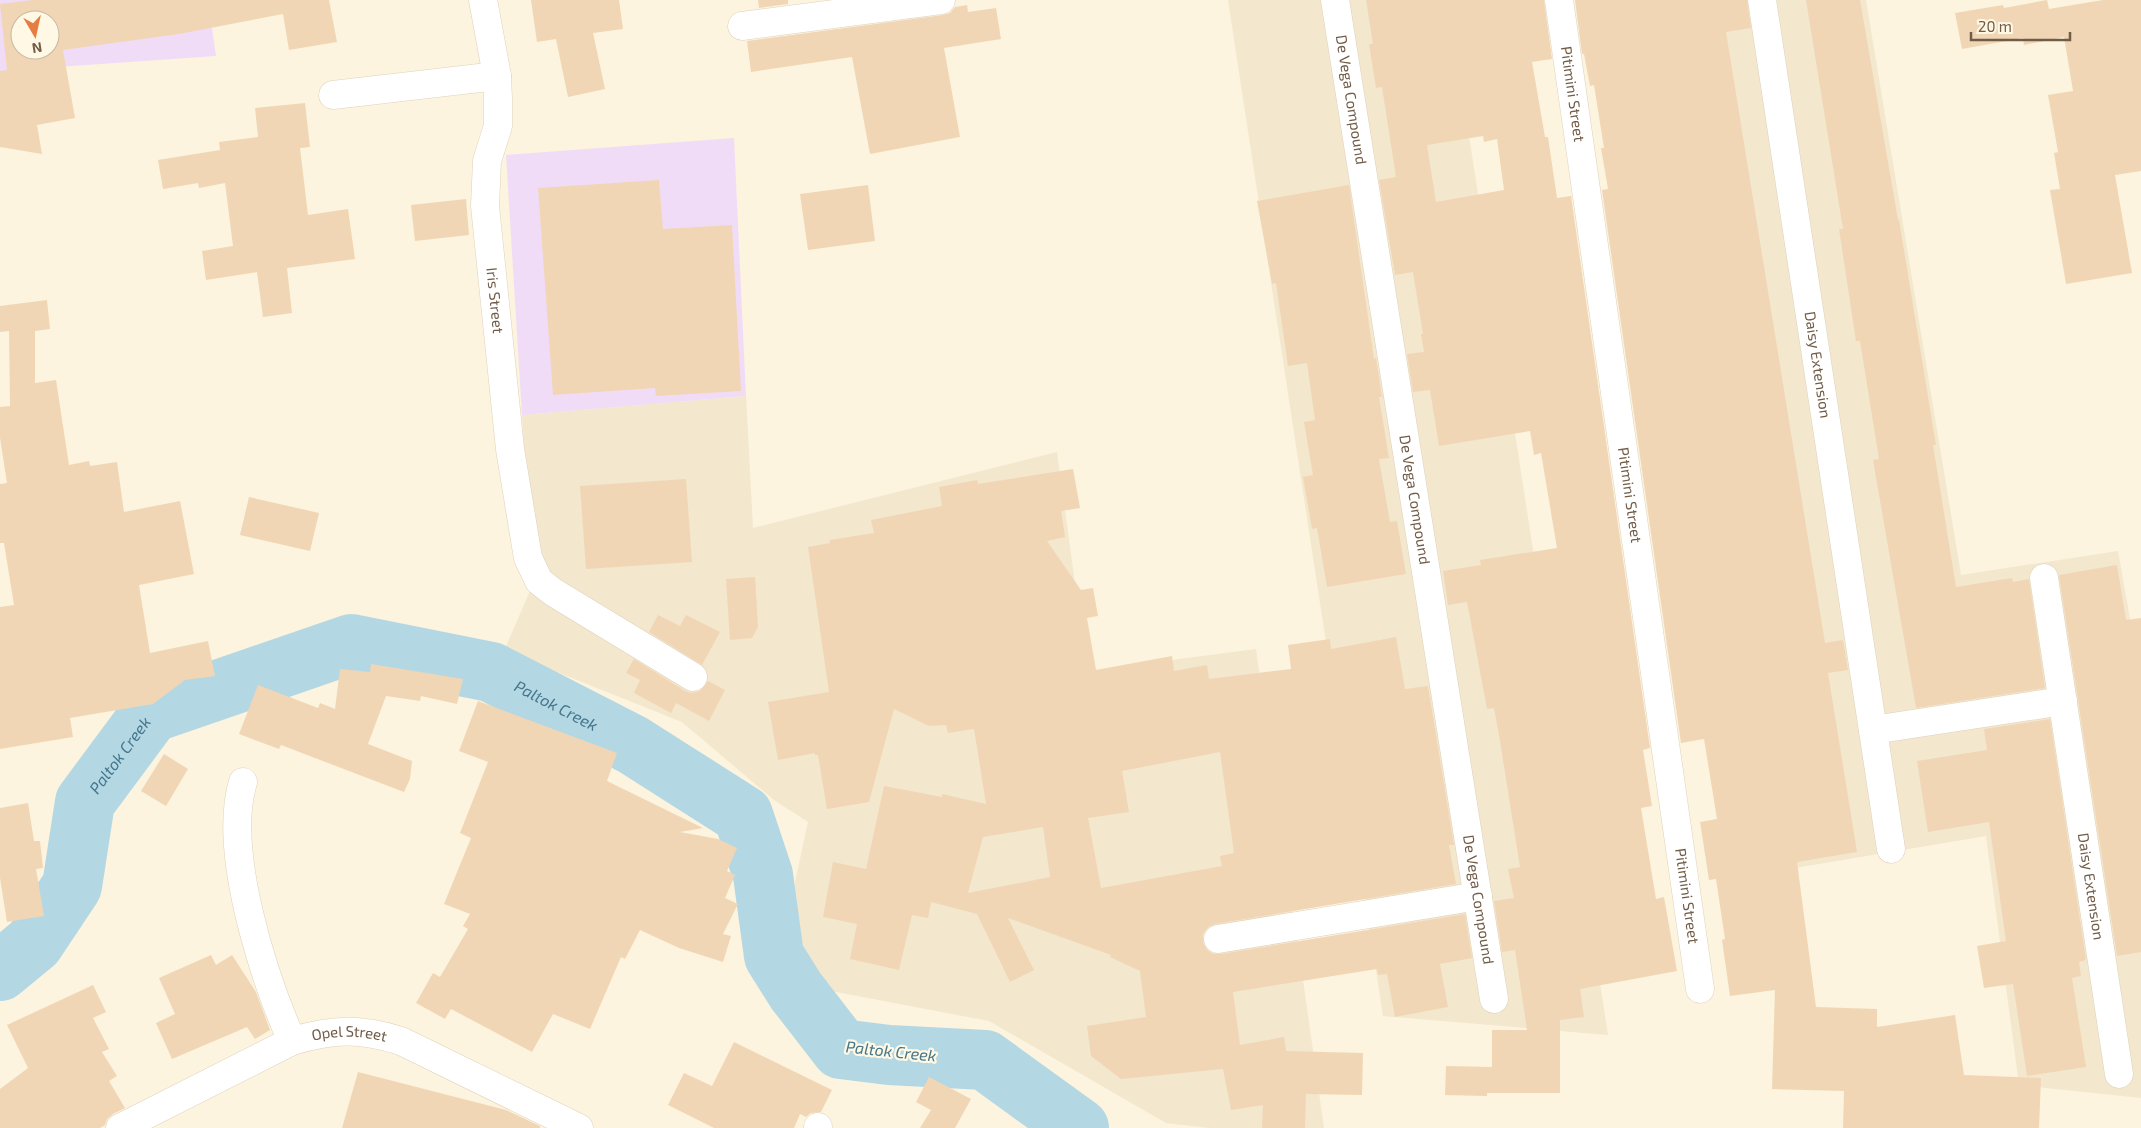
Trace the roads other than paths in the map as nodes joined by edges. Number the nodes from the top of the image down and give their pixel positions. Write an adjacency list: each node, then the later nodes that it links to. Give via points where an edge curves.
1 (483, 0): 8 (street, Iris Street)
2 (941, 0): 6 (street)
3 (1335, 0): 16 (street, De Vega Compound)
4 (1559, 0): 18 (street, Pitimini Street)
5 (1762, 0): 13 (street, Daisy Extension)
6 (820, 8): 7 (street)
7 (742, 26)
8 (497, 76): 9 (street); 11 (street, Iris Street, via 498,126 487,161 485,206 510,449 528,558 539,580 553,592)
9 (333, 95)
10 (2044, 578): 12 (street, Daisy Extension)
11 (693, 677)
12 (2062, 701): 13 (street); 21 (street, Daisy Extension)
13 (1873, 730): 15 (street, Daisy Extension)
14 (243, 782): 20 (street, via 237,816 244,888 257,944)
15 (1891, 849)
16 (1478, 896): 17 (street); 19 (street, De Vega Compound)
17 (1218, 939)
18 (1700, 989)
19 (1494, 999)
20 (292, 1042): 22 (street, Opel Street); 23 (street, Opel Street, via 344,1030 384,1035)
21 (2119, 1074)
22 (120, 1128)
23 (579, 1128)

